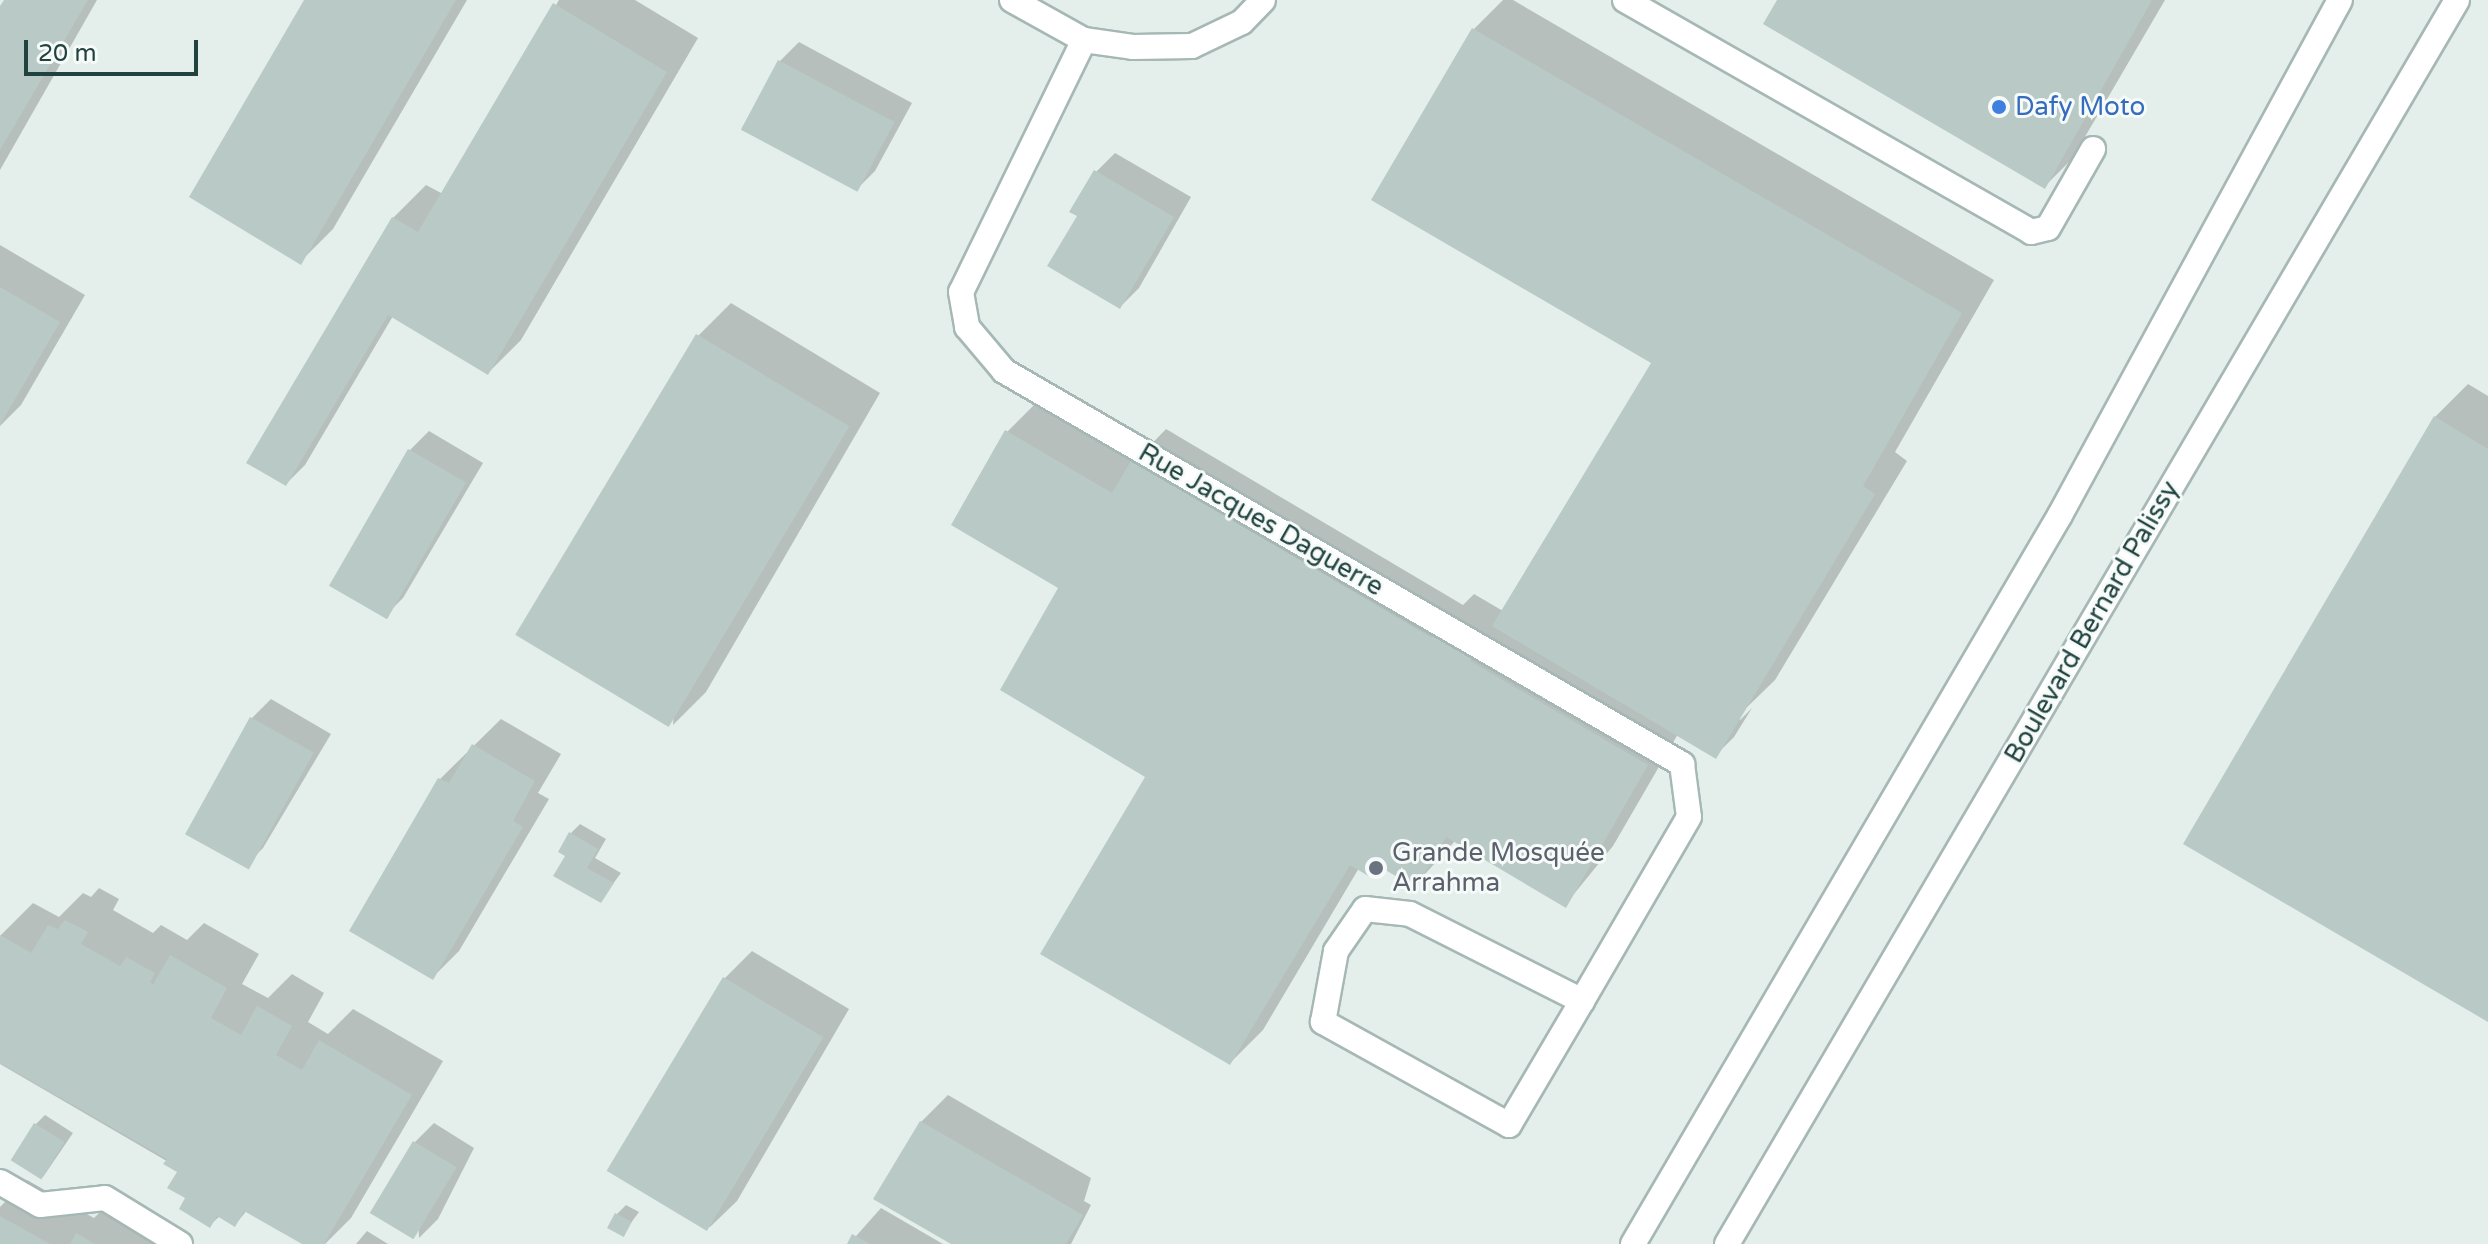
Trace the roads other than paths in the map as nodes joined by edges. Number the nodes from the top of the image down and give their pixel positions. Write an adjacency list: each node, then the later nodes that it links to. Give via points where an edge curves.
1 (1012, 0): 6 (main road)
2 (1263, 0): 6 (main road, via 1242,22 1192,46 1133,47)
3 (1625, 0): 7 (main road, via 2031,232 2048,228)
4 (2340, 0): 11 (main road, via 2060,515)
5 (2457, 0): 12 (main road, Boulevard Bernard Palissy)
6 (1084, 40): 8 (main road, Rue Jacques Daguerre, via 961,292 967,327 1004,371 1682,764 1689,817)
7 (2093, 149)
8 (1582, 1001): 8 (main road, Rue Jacques Daguerre, via 1509,1125 1323,1022 1336,951 1365,909 1410,914)
9 (0, 1182): 10 (main road, via 40,1205 105,1198)
10 (180, 1244)
11 (1633, 1244)
12 (1727, 1244)

